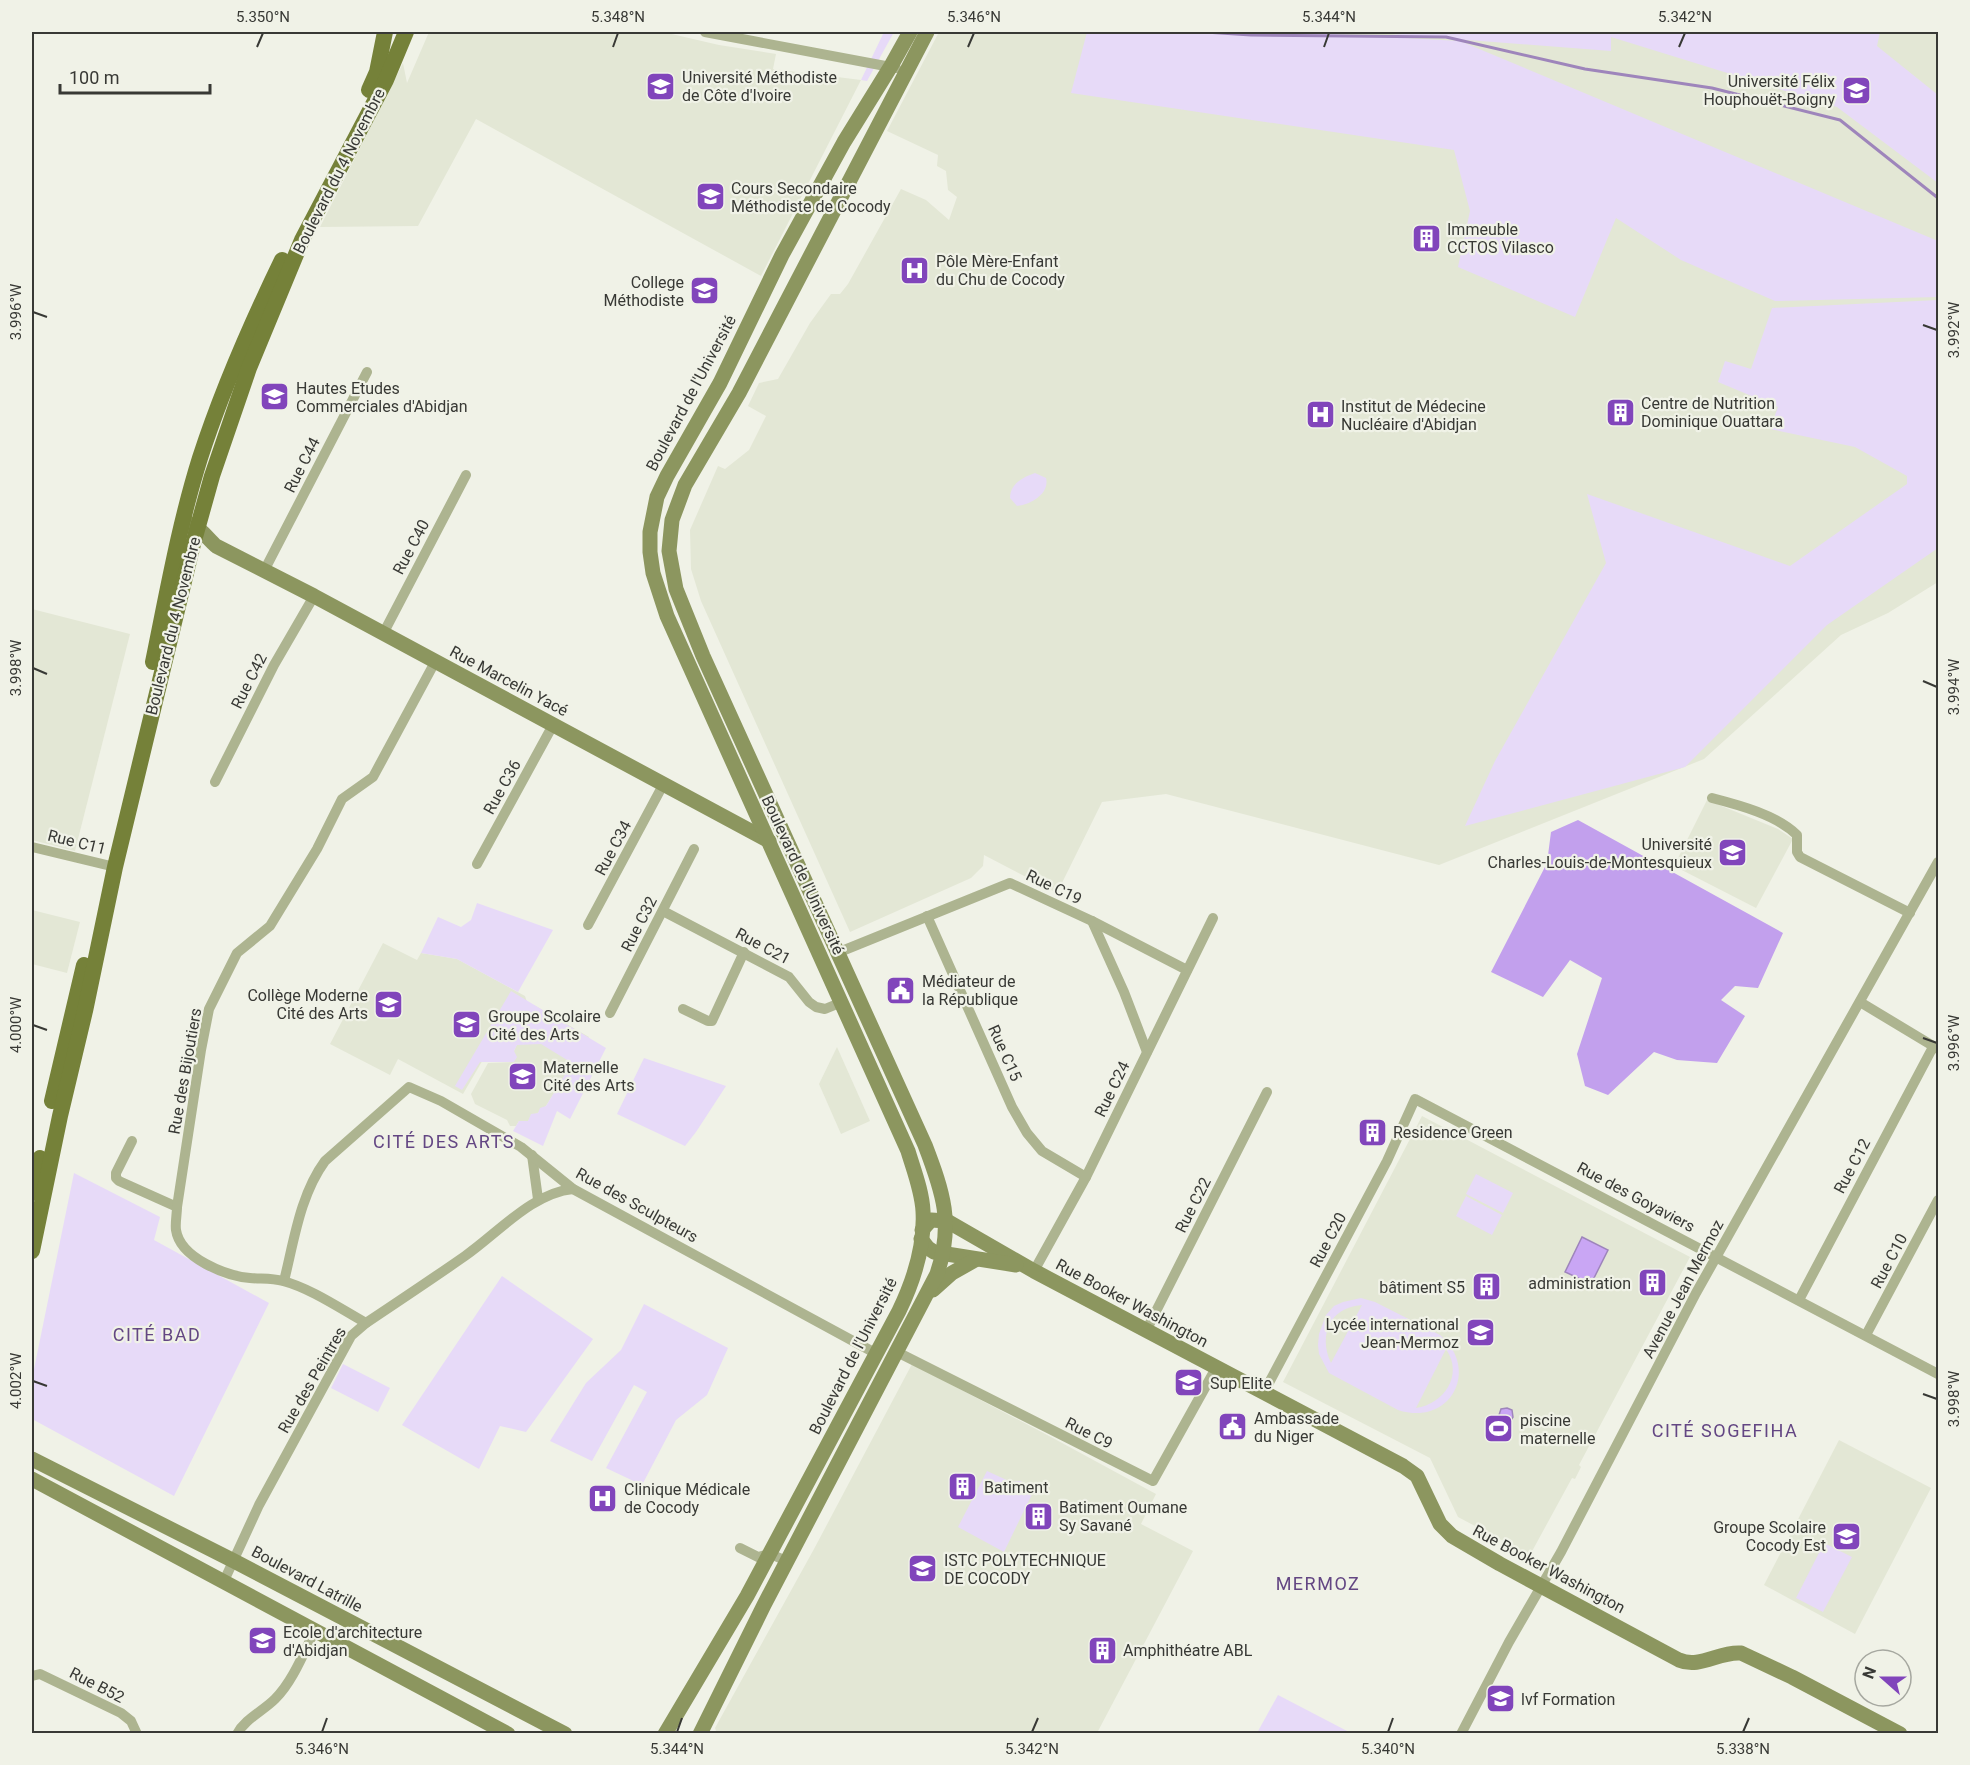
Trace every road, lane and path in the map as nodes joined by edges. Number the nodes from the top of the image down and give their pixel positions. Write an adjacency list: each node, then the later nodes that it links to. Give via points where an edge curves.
1 (385, 32): 11 (main road, Boulevard du 4 Novembre, via 377,72 354,123 259,306 233,368 200,458)
2 (406, 32): 11 (main road, Boulevard du 4 Novembre, via 386,80 318,207 283,284)
3 (705, 32): 6 (street)
4 (910, 32): 6 (street, Boulevard de l'Université)
5 (927, 32): 6 (street, Boulevard de l'Université)
6 (898, 69): 8 (street, Boulevard de l'Université, via 844,142); 9 (street, Boulevard de l'Université)
7 (367, 372): 14 (street, Rue C44)
8 (720, 383): 9 (street); 23 (street, Boulevard de l'Université, via 657,497 650,552 668,616)
9 (739, 393): 22 (street, Boulevard de l'Université, via 685,485 672,520 669,551 684,611)
10 (466, 475): 16 (street, Rue C40)
11 (190, 524): 12 (main road, Boulevard du 4 Novembre); 13 (street, Rue Marcelin Yacé)
12 (186, 542): 13 (street, Rue Marcelin Yacé); 28 (main road, Boulevard du 4 Novembre, via 151,669)
13 (216, 546): 14 (street, Rue Marcelin Yacé)
14 (264, 571): 15 (street, Rue Marcelin Yacé)
15 (314, 596): 16 (street, Rue Marcelin Yacé); 19 (street, Rue C42, via 279,655)
16 (383, 634): 17 (street, Rue Marcelin Yacé)
17 (435, 662): 18 (street, Rue Marcelin Yacé); 53 (street, Rue des Bijoutiers, via 373,777 342,799 275,918 241,949 214,999 201,1050)
18 (553, 725): 20 (street, Rue Marcelin Yacé); 27 (street, Rue C36)
19 (215, 782)
20 (663, 785): 23 (street, Rue Marcelin Yacé); 34 (street, Rue C34)
21 (1712, 798): 30 (street, via 1753,810 1790,829 1797,835 1800,857)
22 (784, 834): 23 (street); 36 (street, Boulevard de l'Université)
23 (769, 842): 38 (street, Boulevard de l'Université)
24 (32, 847): 28 (street, Rue C11)
25 (694, 849): 29 (street, Rue C32)
26 (1938, 862): 30 (street, Avenue Jean Mermoz)
27 (477, 864)
28 (110, 866): 50 (main road, Boulevard du 4 Novembre); 56 (main road, Boulevard du 4 Novembre, via 85,1011)
29 (663, 911): 35 (street, Rue C21); 41 (street, Rue C32)
30 (1910, 913): 39 (street, Avenue Jean Mermoz)
31 (927, 916): 33 (street, Rue C19, via 1010,883); 36 (street, Rue C19); 48 (street, Rue C15, via 1027,1133 1042,1151)
32 (1213, 918): 37 (street, Rue C24)
33 (1092, 921): 37 (street, Rue C19); 43 (street)
34 (588, 925)
35 (744, 952): 38 (street, Rue C21, via 789,977 816,1007 825,1009); 40 (street, via 712,1021)
36 (837, 953): 54 (street, Boulevard de l'Université, via 925,1145)
37 (1187, 970): 43 (street, Rue C24)
38 (842, 1002): 55 (street, Boulevard de l'Université, via 908,1151 921,1194)
39 (1860, 1002): 42 (street); 58 (street, Avenue Jean Mermoz)
40 (683, 1009)
41 (610, 1013)
42 (1936, 1048): 63 (street, Rue C12)
43 (1147, 1052): 48 (street, Rue C24)
44 (1267, 1092): 65 (street, Rue C22)
45 (1415, 1099): 58 (street, Rue des Goyaviers); 71 (street, Rue C20, via 1387,1161)
46 (132, 1141): 53 (street, via 116,1178)
47 (532, 1155): 49 (street, Rue des Sculpteurs); 51 (street); 61 (street, Rue des Sculpteurs, via 441,1101 409,1087 314,1175)
48 (1086, 1177): 60 (street, Rue C24)
49 (573, 1188): 51 (street, Rue des Peintres); 68 (street, Rue des Sculpteurs)
50 (32, 1193)
51 (538, 1199): 64 (street, Rue des Peintres, via 466,1255)
52 (1938, 1200): 66 (street, Rue C10)
53 (177, 1207): 61 (street, Rue des Bijoutiers, via 176,1232 193,1256 232,1275)
54 (947, 1221): 55 (street, via 931,1220); 57 (street, Boulevard de l'Université); 60 (street, Rue Booker Washington)
55 (922, 1234): 57 (street, Rue Booker Washington, via 931,1250); 68 (street, Boulevard de l'Université, via 917,1267 907,1294)
56 (32, 1251)
57 (943, 1253): 59 (street, Rue Booker Washington); 62 (street, Boulevard de l'Université)
58 (1717, 1256): 63 (street, Rue des Goyaviers); 81 (street, Avenue Jean Mermoz)
59 (975, 1260): 60 (street, Rue Booker Washington); 62 (street, via 952,1273)
60 (1030, 1269): 65 (street, Rue Booker Washington)
61 (284, 1281): 64 (street, Rue des Bijoutiers)
62 (925, 1299): 67 (street, Boulevard de l'Université)
63 (1799, 1300): 66 (street, Rue des Goyaviers)
64 (366, 1323): 78 (street, Rue des Peintres, via 351,1336 327,1378 259,1505)
65 (1146, 1331): 69 (street, Rue Booker Washington)
66 (1866, 1335): 70 (street, Rue des Goyaviers)
67 (897, 1352): 69 (street, Rue C9, via 1153,1482); 79 (street, Boulevard de l'Université)
68 (877, 1354): 77 (street, Boulevard de l'Université)
69 (1216, 1368): 71 (street, Rue Booker Washington)
70 (1938, 1374)
71 (1263, 1394): 81 (street, Rue Booker Washington, via 1403,1466 1417,1476 1440,1524 1452,1536)
72 (32, 1459): 73 (street, Boulevard Latrille)
73 (58, 1472): 75 (street); 78 (street, Boulevard Latrille)
74 (32, 1479): 75 (street)
75 (50, 1488): 80 (street)
76 (740, 1548): 77 (street)
77 (764, 1559): 79 (street); 79 (street); 88 (street, Boulevard de l'Université)
78 (234, 1561): 80 (street, Rue des Peintres); 87 (street, Boulevard Latrille)
79 (783, 1568): 89 (street, Boulevard de l'Université)
80 (224, 1581): 82 (street)
81 (1541, 1587): 90 (street, Avenue Jean Mermoz); 91 (street, Rue Booker Washington, via 1688,1664 1741,1653)
82 (315, 1630): 85 (street, via 276,1698 242,1725); 86 (street)
83 (33, 1675): 84 (street, Rue B52, via 40,1674 121,1713 131,1721)
84 (137, 1734)
85 (237, 1734)
86 (508, 1734)
87 (564, 1734)
88 (665, 1734)
89 (700, 1734)
90 (1461, 1734)
91 (1900, 1734)

